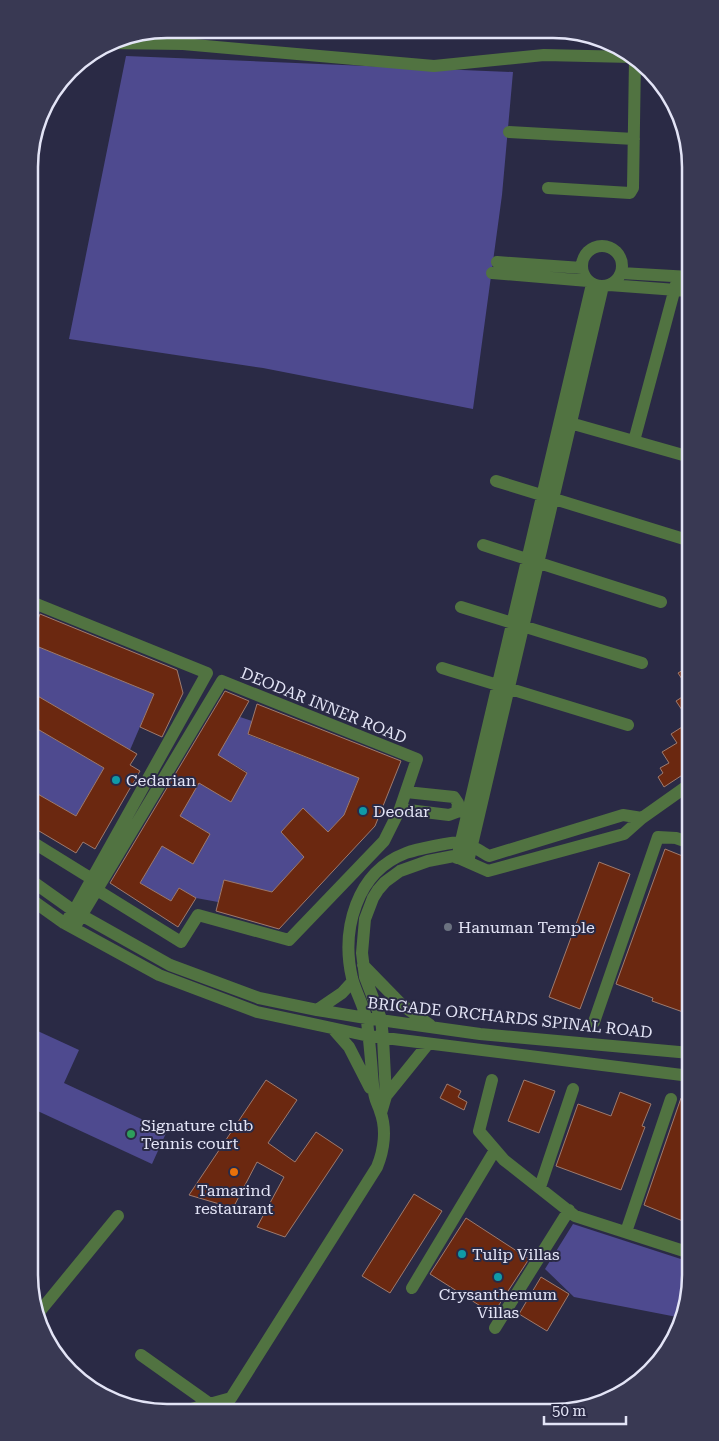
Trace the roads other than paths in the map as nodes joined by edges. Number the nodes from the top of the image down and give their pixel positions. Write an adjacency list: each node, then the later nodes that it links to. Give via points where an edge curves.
1 (128, 43): 2 (street, via 183,44 434,66 544,55)
2 (622, 58)
3 (634, 66): 5 (street)
4 (509, 132): 5 (street)
5 (634, 139): 6 (street, via 633,188 630,193)
6 (548, 188)
7 (582, 268): 8 (street, via 582,260 588,251 604,246 619,255); 11 (street); 11 (street, via 495,268)
8 (621, 272): 9 (street); 11 (street, via 618,278)
9 (682, 277)
10 (682, 280): 12 (street)
11 (598, 284): 12 (street); 14 (street)
12 (674, 290): 13 (street); 15 (street)
13 (682, 290)
14 (566, 421): 15 (street); 18 (street)
15 (634, 441): 16 (street)
16 (682, 453)
17 (496, 481): 18 (street)
18 (548, 497): 19 (street); 21 (street)
19 (682, 538)
20 (484, 545): 21 (street)
21 (533, 561): 22 (street); 25 (street)
22 (661, 602)
23 (38, 605): 39 (street, via 207,673)
24 (461, 607): 25 (street)
25 (518, 624): 26 (street); 28 (street)
26 (642, 663)
27 (442, 668): 28 (street)
28 (503, 687): 29 (street); 35 (street)
29 (628, 725)
30 (681, 790): 33 (street)
31 (406, 792): 32 (street, DEODAR INNER ROAD); 32 (street, via 454,797 458,803 457,812 449,815); 39 (street, DEODAR INNER ROAD, via 418,759 222,681)
32 (400, 809): 39 (street, DEODAR INNER ROAD, via 384,841 290,940 198,915 181,942)
33 (642, 818): 35 (street, via 622,815 489,856); 37 (street, via 624,834 488,871)
34 (681, 840): 48 (street, via 658,837)
35 (466, 844): 37 (street); 44 (street, via 404,854 384,866 368,882 356,903 350,928)
36 (38, 846): 39 (street)
37 (463, 860): 43 (street, via 454,856 409,866 378,890 365,918)
38 (38, 885): 41 (street, BRIGADE ORCHARDS SPINAL ROAD)
39 (94, 885): 41 (street)
40 (38, 904): 42 (street, BRIGADE ORCHARDS SPINAL ROAD)
41 (78, 914): 42 (street); 45 (street, BRIGADE ORCHARDS SPINAL ROAD, via 170,965 259,998)
42 (69, 925): 50 (street, BRIGADE ORCHARDS SPINAL ROAD, via 159,976 256,1012)
43 (363, 965): 47 (street); 49 (street, via 402,1005)
44 (353, 980): 45 (street, via 342,993); 46 (street)
45 (317, 1010): 46 (street, BRIGADE ORCHARDS SPINAL ROAD)
46 (366, 1018): 47 (street, BRIGADE ORCHARDS SPINAL ROAD); 51 (street)
47 (381, 1020): 49 (street, BRIGADE ORCHARDS SPINAL ROAD); 52 (street)
48 (594, 1022)
49 (433, 1027): 54 (street, BRIGADE ORCHARDS SPINAL ROAD)
50 (334, 1030): 51 (street, BRIGADE ORCHARDS SPINAL ROAD); 58 (street, via 349,1046)
51 (369, 1036): 52 (street, BRIGADE ORCHARDS SPINAL ROAD); 58 (street)
52 (384, 1038): 53 (street, BRIGADE ORCHARDS SPINAL ROAD); 58 (street)
53 (428, 1044): 55 (street, BRIGADE ORCHARDS SPINAL ROAD); 58 (street)
54 (681, 1052)
55 (681, 1075)
56 (492, 1080): 60 (street, via 479,1132)
57 (573, 1089): 61 (street)
58 (380, 1097): 70 (street, via 384,1142 377,1167 231,1398)
59 (671, 1100): 64 (street)
60 (496, 1150): 61 (street, via 504,1160); 66 (street)
61 (540, 1187): 62 (street)
62 (569, 1210): 64 (street, via 575,1216); 68 (street)
63 (118, 1216): 67 (street)
64 (626, 1232): 65 (street)
65 (681, 1250)
66 (412, 1288)
67 (42, 1309)
68 (495, 1328)
69 (141, 1355): 70 (street)
70 (210, 1404)

